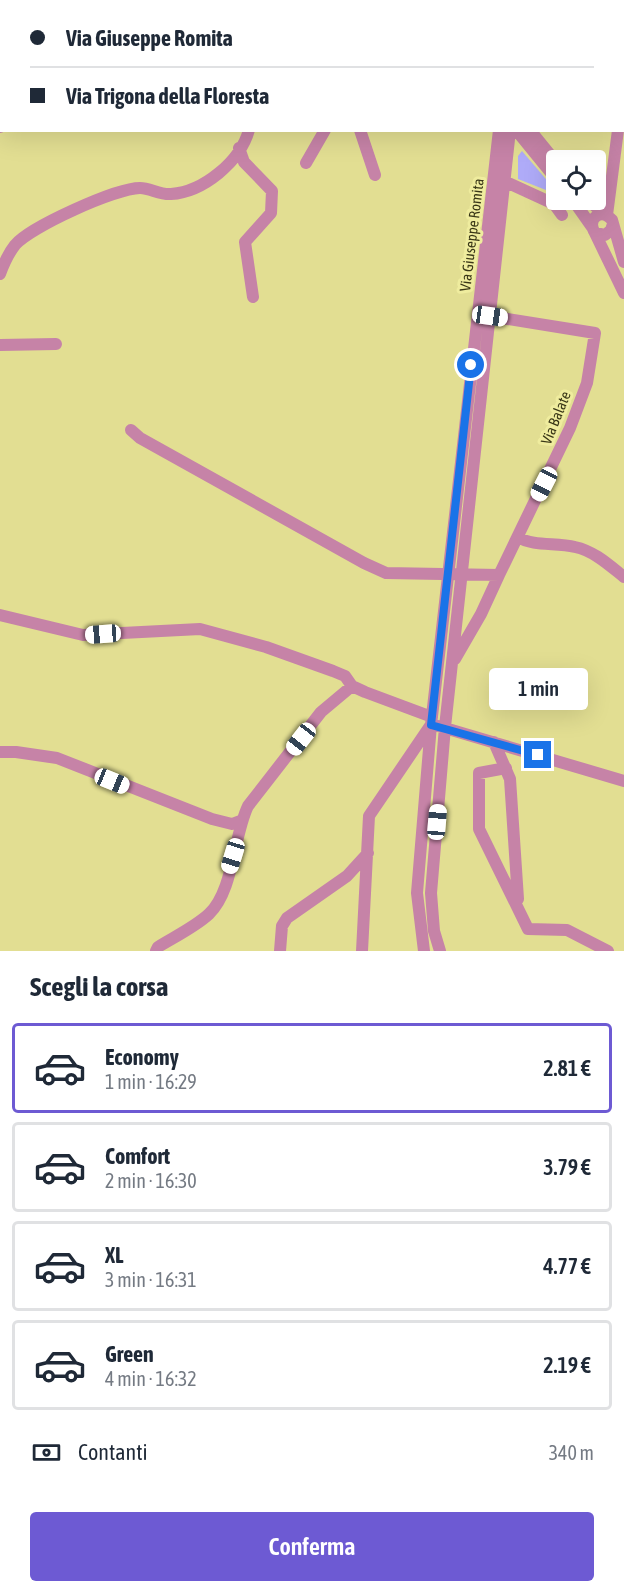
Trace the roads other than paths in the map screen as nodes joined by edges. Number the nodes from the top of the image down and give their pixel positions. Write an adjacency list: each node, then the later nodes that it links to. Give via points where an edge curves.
1 (248, 132): 9 (street)
2 (324, 132): 12 (street)
3 (361, 132): 14 (street)
4 (499, 132): 11 (street, Via Giuseppe Romita); 16 (street, Via Giuseppe Romita)
5 (518, 132): 8 (street)
6 (532, 132): 10 (street)
7 (618, 132): 20 (street)
8 (527, 144): 11 (street, via 513,140); 13 (street)
9 (239, 148): 22 (street, via 208,182 186,193 168,195 141,188 112,194 34,231 16,244); 24 (street, via 244,162 272,191 271,213 245,242)
10 (546, 150)
11 (506, 163): 15 (street, Via Giuseppe Romita)
12 (306, 164)
13 (546, 167)
14 (375, 175)
15 (504, 181): 16 (street, Via Giuseppe Romita); 19 (street, via 554,204)
16 (496, 205): 25 (street, Via Giuseppe Romita)
17 (586, 210): 20 (street)
18 (596, 210): 20 (street)
19 (562, 215)
20 (609, 227): 21 (street); 23 (street)
21 (624, 262)
22 (0, 274)
23 (624, 293)
24 (253, 297)
25 (483, 315): 28 (street, Via Giuseppe Romita); 30 (street, Via Balate, via 595,333 586,383 570,428)
26 (56, 344): 27 (street)
27 (0, 345)
28 (478, 367): 31 (street, Via Giuseppe Romita); 32 (street, Via Giuseppe Romita)
29 (131, 430): 31 (street, via 364,563 386,573)
30 (518, 537): 33 (street, Via Balate); 34 (street, via 589,551)
31 (447, 574): 32 (street); 36 (street, Via Giuseppe Romita)
32 (462, 575): 33 (street); 37 (street, Via Giuseppe Romita)
33 (499, 575): 37 (street, Via Balate)
34 (624, 577)
35 (0, 615): 38 (street, via 83,635 200,629 333,671 345,676)
36 (438, 661): 37 (street); 39 (street, Via Giuseppe Romita)
37 (453, 663): 40 (street, Via Giuseppe Romita)
38 (352, 686): 39 (street); 45 (street, via 321,712)
39 (431, 721): 40 (street); 46 (street, via 369,816); 47 (street, Via Giuseppe Romita)
40 (446, 728): 41 (street); 48 (street, Via Giuseppe Romita)
41 (494, 742): 43 (street); 44 (street)
42 (0, 752): 45 (street, via 57,758 212,819 232,824)
43 (506, 768): 49 (street, via 510,779); 49 (street, via 479,773 479,829)
44 (624, 781)
45 (240, 821): 50 (street, via 219,900 208,914)
46 (368, 853): 51 (street, via 347,876 287,918 282,926); 52 (street)
47 (417, 892): 48 (street); 53 (street, Via Giuseppe Romita)
48 (431, 893): 54 (street, Via Giuseppe Romita)
49 (518, 906): 55 (street, via 528,929 567,930)
50 (154, 950)
51 (280, 951)
52 (362, 951)
53 (424, 951)
54 (440, 951)
55 (608, 951)

